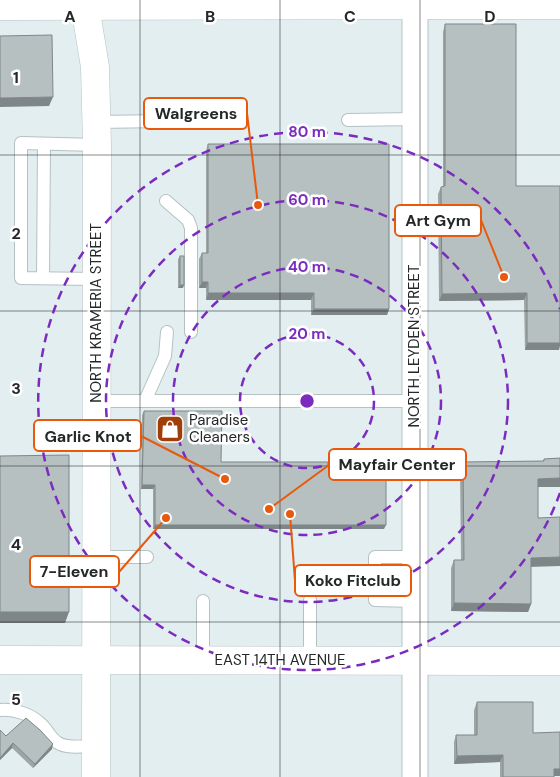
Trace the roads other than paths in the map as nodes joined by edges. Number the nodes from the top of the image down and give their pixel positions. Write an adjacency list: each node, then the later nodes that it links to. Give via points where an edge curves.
1 (84, 3): 2 (main road); 4 (main road); 8 (main road, NORTH KRAMERIA STREET, via 95,67)
2 (415, 4): 3 (main road); 5 (street, NORTH LEYDEN STREET)
3 (560, 5)
4 (0, 6)
5 (415, 119): 6 (lane); 17 (street, NORTH LEYDEN STREET)
6 (348, 120)
7 (166, 122): 8 (lane)
8 (97, 133): 9 (lane); 12 (main road, NORTH KRAMERIA STREET)
9 (44, 144): 11 (lane); 11 (lane, via 21,144 21,278)
10 (166, 200): 14 (lane, via 188,220 191,228)
11 (43, 278): 12 (lane)
12 (96, 279): 15 (main road, NORTH KRAMERIA STREET)
13 (167, 332): 16 (lane, via 165,356)
14 (191, 332)
15 (95, 401): 16 (lane); 18 (main road, NORTH KRAMERIA STREET)
16 (144, 401): 17 (lane)
17 (414, 401): 20 (street, NORTH LEYDEN STREET)
18 (96, 557): 19 (lane); 25 (main road, NORTH KRAMERIA STREET)
19 (147, 557)
20 (414, 557): 23 (street, NORTH LEYDEN STREET); 23 (lane, via 375,557 375,600)
21 (310, 600): 27 (lane)
22 (203, 601): 26 (lane)
23 (414, 601): 28 (street, NORTH LEYDEN STREET)
24 (0, 660): 25 (main road, EAST 14TH AVENUE)
25 (96, 660): 26 (main road, EAST 14TH AVENUE); 31 (main road, NORTH KRAMERIA STREET)
26 (203, 660): 27 (main road, EAST 14TH AVENUE)
27 (310, 660): 28 (main road, EAST 14TH AVENUE)
28 (414, 660): 29 (main road, EAST 14TH AVENUE); 33 (street, NORTH LEYDEN STREET)
29 (560, 661)
30 (0, 710): 31 (lane, via 17,710 28,716 64,745)
31 (96, 746): 32 (main road, NORTH KRAMERIA STREET)
32 (96, 777)
33 (416, 777)

